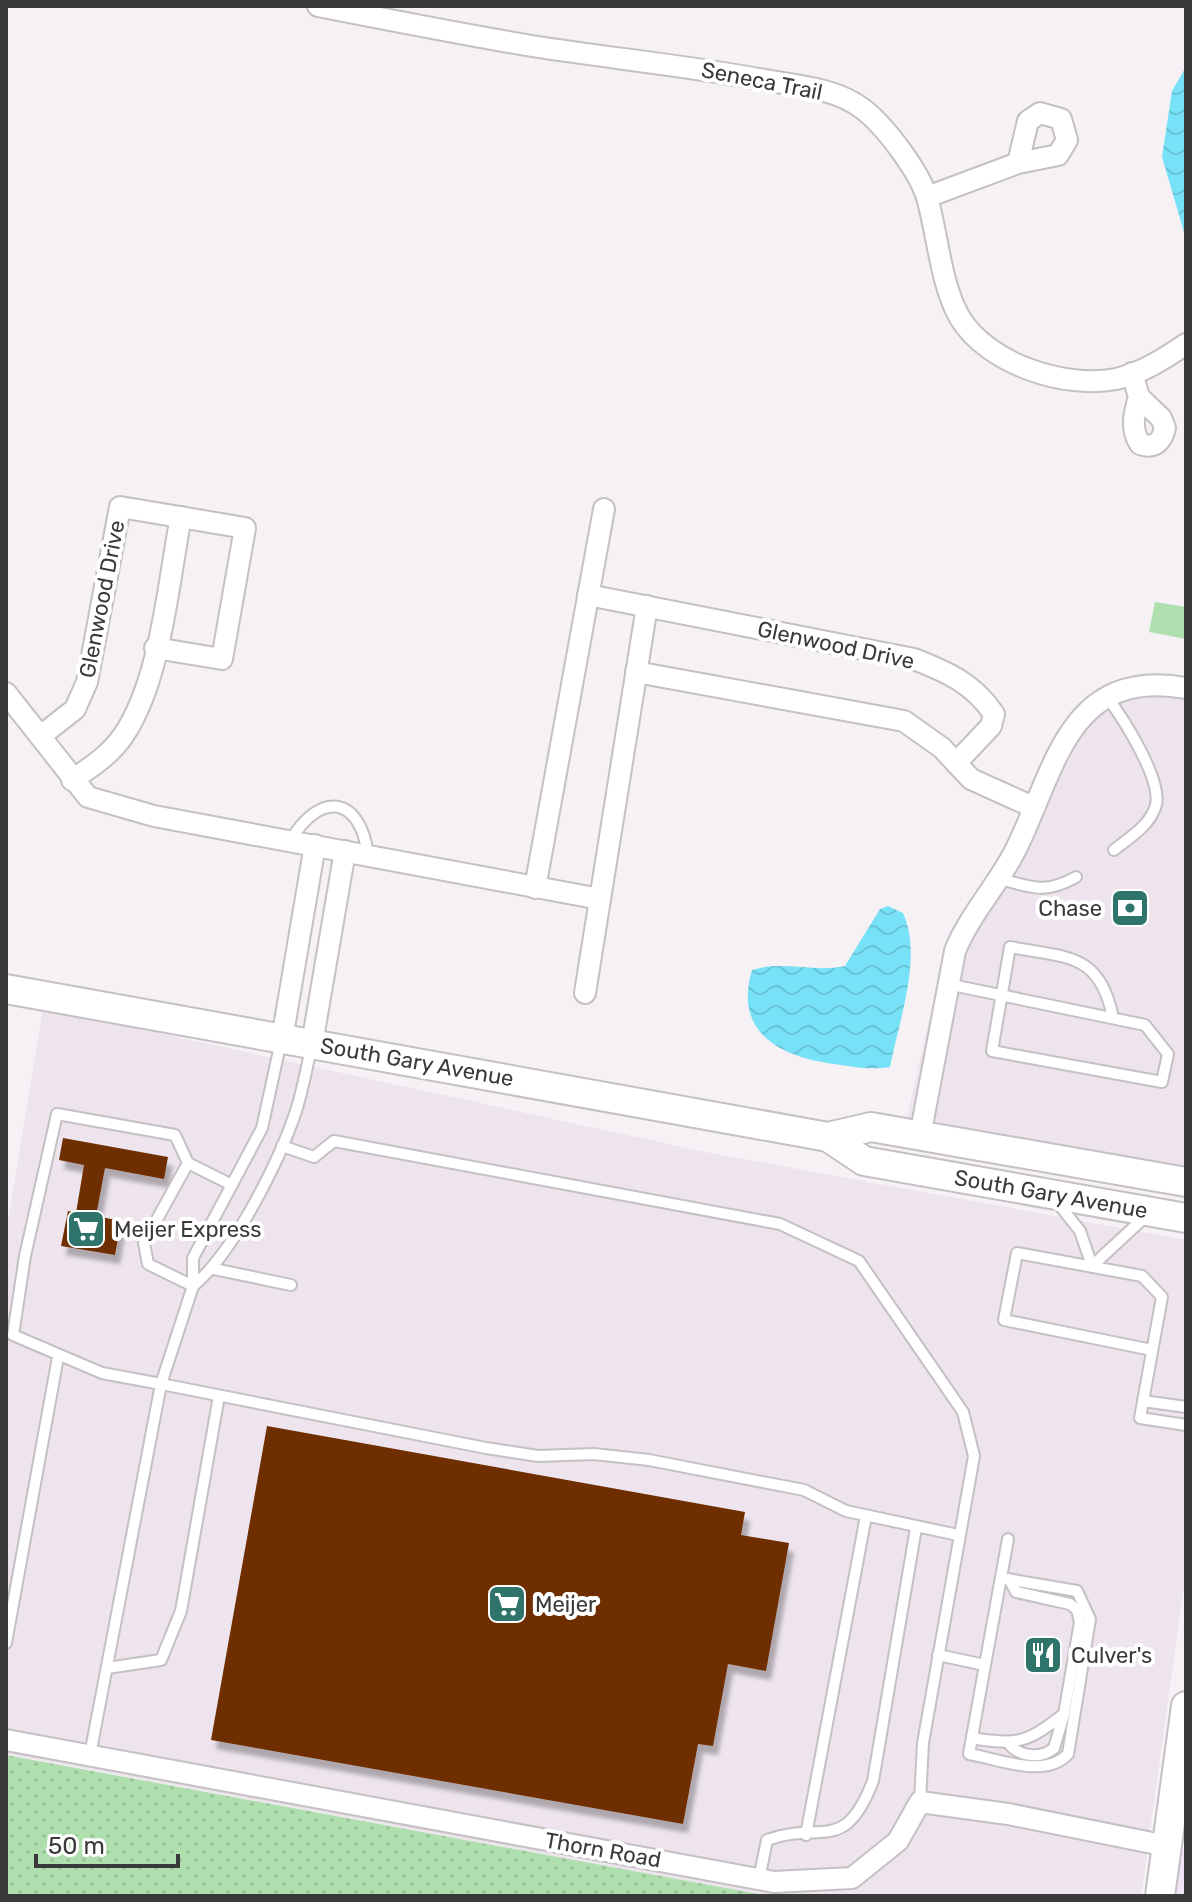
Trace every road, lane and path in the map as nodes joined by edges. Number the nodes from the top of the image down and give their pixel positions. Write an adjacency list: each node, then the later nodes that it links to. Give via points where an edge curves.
1 (318, 6): 3 (street, Seneca Trail, via 533,46 822,90 859,106 883,125)
2 (1018, 163): 3 (street)
3 (927, 197): 5 (street, Seneca Trail, via 961,318 990,347 1022,368 1062,378 1091,381)
4 (1186, 344): 5 (street, Seneca Trail)
5 (1132, 373): 6 (street)
6 (1139, 397)
7 (604, 509): 9 (street)
8 (181, 517): 11 (street); 11 (street, Glenwood Drive, via 245,528 222,659); 16 (street, Glenwood Drive, via 120,507 87,682 75,709)
9 (588, 595): 10 (street, Glenwood Drive); 27 (street)
10 (647, 606): 12 (street); 17 (street, Glenwood Drive, via 914,659 956,676 982,696 994,714 991,726)
11 (155, 648): 18 (street, via 132,721 102,760)
12 (636, 672): 17 (street, via 904,721); 28 (street)
13 (1186, 688): 15 (street, via 1117,689)
14 (6, 693): 16 (street)
15 (1107, 697): 19 (street, via 1081,718 1058,752); 22 (lane, via 1156,789 1156,804 1146,825)
16 (42, 735): 18 (street)
17 (956, 763): 19 (street, via 971,779)
18 (72, 780): 20 (street, via 88,797 154,816)
19 (1033, 807): 26 (street)
20 (290, 841): 21 (street); 24 (lane, via 316,810 343,807 357,818)
21 (315, 845): 23 (street); 34 (street)
22 (1114, 850)
23 (345, 851): 24 (street); 35 (street)
24 (368, 855): 27 (street)
25 (1076, 877): 26 (lane, via 1056,889)
26 (1001, 879): 29 (street, via 964,927)
27 (535, 888): 28 (street)
28 (600, 899): 31 (street)
29 (947, 984): 32 (lane); 36 (street)
30 (6, 989): 34 (main road, South Gary Avenue)
31 (585, 993)
32 (1001, 995): 33 (lane); 33 (lane, via 1010,947 1082,961 1107,989); 33 (lane, via 992,1051 1162,1082 1168,1054 1145,1025)
33 (1113, 1018)
34 (282, 1039): 35 (main road, South Gary Avenue); 41 (lane, via 267,1113)
35 (312, 1044): 37 (main road, South Gary Avenue); 38 (lane)
36 (920, 1136): 37 (main road, South Gary Avenue, via 871,1127); 40 (main road, South Gary Avenue)
37 (828, 1137): 42 (main road, South Gary Avenue, via 864,1161)
38 (282, 1146): 46 (lane); 59 (lane, via 314,1157 334,1141 780,1224 859,1261 963,1412 974,1456)
39 (188, 1163): 41 (lane); 48 (lane, via 144,1243 148,1264); 49 (lane, via 175,1135 57,1114)
40 (1186, 1182)
41 (232, 1185): 48 (lane, via 193,1258)
42 (1055, 1195): 43 (main road, South Gary Avenue); 45 (lane, via 1080,1231)
43 (1150, 1211): 44 (main road, South Gary Avenue); 45 (lane)
44 (1186, 1218)
45 (1092, 1266): 50 (lane, via 1142,1276 1162,1297); 50 (lane, via 1017,1253 1004,1320)
46 (214, 1269): 47 (lane); 48 (lane)
47 (291, 1285)
48 (193, 1286): 52 (lane)
49 (10, 1335): 51 (lane)
50 (1152, 1350): 54 (lane)
51 (58, 1357): 52 (lane, via 102,1373); 62 (lane)
52 (161, 1384): 53 (lane); 65 (lane)
53 (219, 1396): 57 (lane, via 538,1456 594,1454 649,1460 804,1490); 65 (lane, via 181,1611 161,1660)
54 (1143, 1401): 55 (lane); 56 (lane, via 1140,1418)
55 (1186, 1407)
56 (1186, 1425)
57 (866, 1516): 58 (lane); 73 (lane)
58 (916, 1528): 59 (lane); 73 (lane, via 873,1781 863,1806 848,1823 825,1834)
59 (958, 1535): 63 (lane)
60 (1008, 1539): 61 (lane)
61 (1005, 1578): 64 (lane); 67 (lane, via 1016,1592 1051,1598 1077,1610 1080,1622); 68 (lane, via 1077,1591 1085,1602 1090,1619 1068,1754 1047,1768 969,1754)
62 (6, 1643)
63 (938, 1655): 64 (lane); 72 (lane, via 923,1743)
64 (985, 1665): 68 (lane)
65 (107, 1668): 71 (lane)
66 (1186, 1706): 74 (main road)
67 (1064, 1714): 70 (lane, via 1029,1738); 70 (lane, via 1048,1753 1027,1754)
68 (972, 1738): 70 (lane)
69 (6, 1740): 71 (street, Thorn Road)
70 (1009, 1744)
71 (90, 1755): 75 (street, Thorn Road)
72 (920, 1802): 74 (street); 75 (street, Thorn Road, via 898,1841 852,1878)
73 (806, 1835): 75 (lane, via 767,1840)
74 (1167, 1846): 76 (main road)
75 (759, 1879)
76 (1160, 1896)

